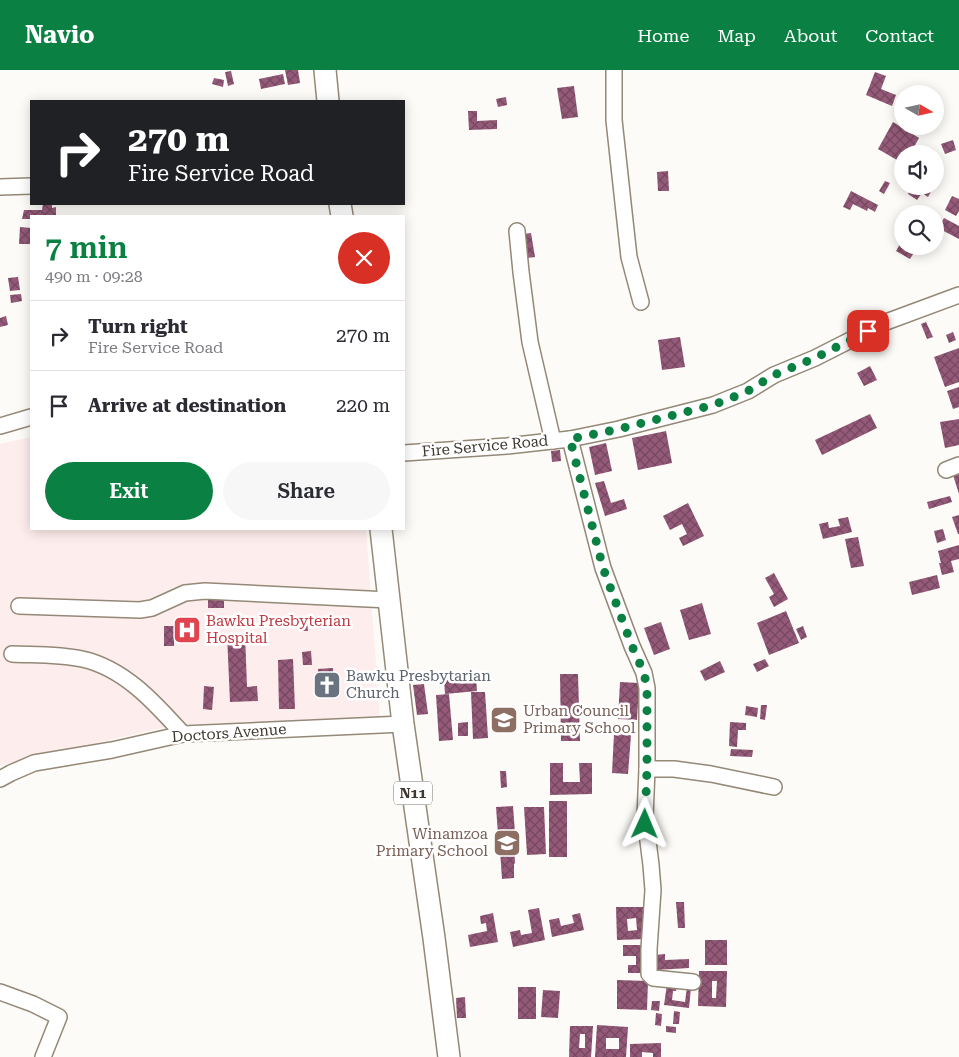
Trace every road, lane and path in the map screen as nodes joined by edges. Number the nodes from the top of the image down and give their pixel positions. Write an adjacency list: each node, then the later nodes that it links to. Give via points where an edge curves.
1 (325, 70): 3 (highway)
2 (614, 70): 8 (street, via 614,120 629,257)
3 (328, 100)
4 (30, 186): 5 (street)
5 (0, 187)
6 (517, 231): 12 (street, via 530,342)
7 (959, 295): 11 (street, Fire Service Road, via 886,322 774,375 748,391 713,405)
8 (641, 302)
9 (30, 417): 10 (street)
10 (0, 426)
11 (570, 439): 12 (street, Fire Service Road); 20 (street, via 603,568 646,681)
12 (553, 441): 13 (street, Fire Service Road)
13 (405, 453)
14 (381, 530): 15 (highway, N11)
15 (389, 600): 16 (street, via 205,591 185,593 140,610); 18 (highway, N11)
16 (19, 606)
17 (12, 654): 19 (street, via 82,659 105,666 152,700)
18 (403, 724): 19 (street, Doctors Avenue); 26 (highway, N11)
19 (182, 734): 21 (street, Doctors Avenue, via 34,763)
20 (647, 769): 22 (street, via 710,774); 23 (street, via 645,824 653,890 649,974 653,978)
21 (0, 779)
22 (774, 788)
23 (693, 982)
24 (0, 992): 25 (street, via 59,1016)
25 (43, 1057)
26 (449, 1057)

